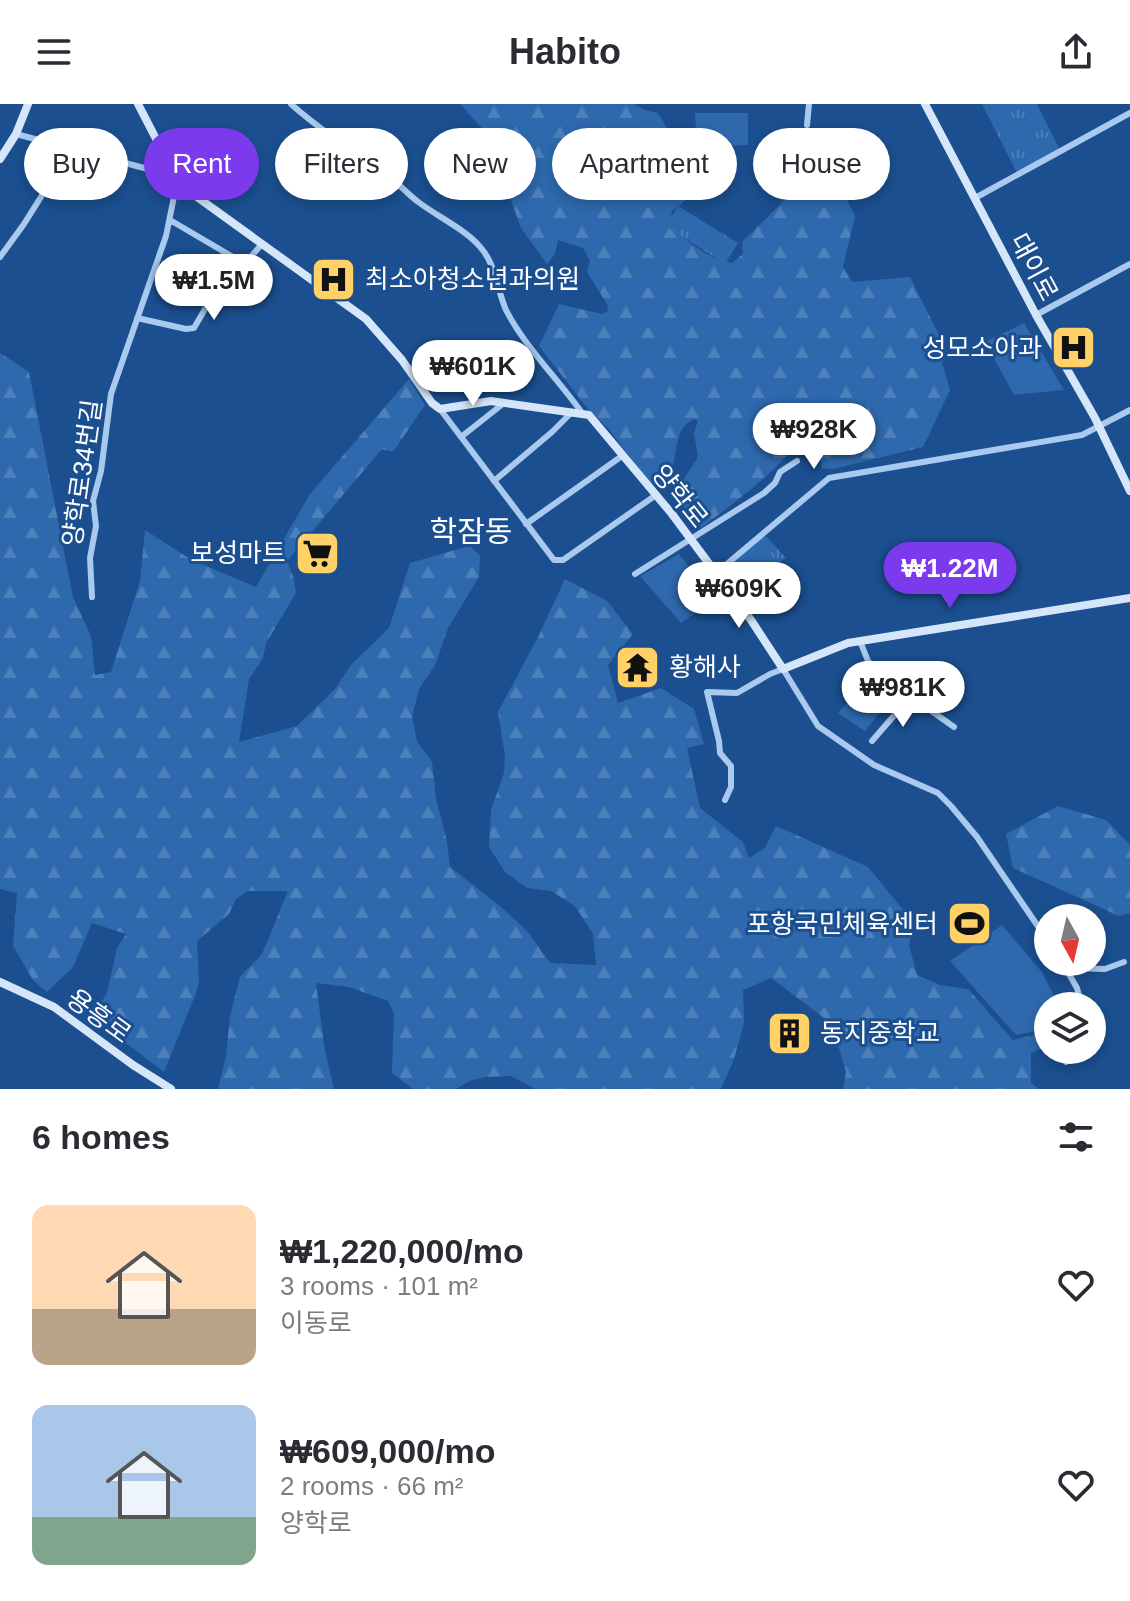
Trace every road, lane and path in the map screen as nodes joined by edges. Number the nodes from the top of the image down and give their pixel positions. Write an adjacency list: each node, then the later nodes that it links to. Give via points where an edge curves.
1 (28, 104): 9 (street)
2 (138, 104): 8 (street)
3 (291, 104): 26 (street, via 471,237 493,270 520,332 570,395)
4 (809, 104): 7 (street)
5 (925, 104): 12 (street, 대이로)
6 (1130, 113): 12 (street)
7 (807, 125)
8 (151, 128)
9 (16, 134): 10 (street); 11 (street)
10 (24, 136)
11 (0, 159)
12 (975, 198): 21 (street, 대이로)
13 (39, 200): 18 (street)
14 (174, 200): 16 (street, 양학로34번길)
15 (201, 200): 17 (street)
16 (170, 220): 19 (street); 22 (street, 양학로34번길)
17 (261, 245): 19 (street); 24 (street, via 366,319)
18 (0, 257)
19 (247, 261): 22 (street, via 227,271 194,328)
20 (1130, 264): 21 (street)
21 (1036, 315): 27 (street, 대이로)
22 (137, 318): 38 (street, 양학로34번길, via 111,394 93,501)
23 (504, 403): 24 (street); 26 (street); 28 (street)
24 (440, 409): 28 (street)
25 (1130, 410): 27 (street)
26 (577, 412): 29 (street, 양학로, via 589,415); 31 (street)
27 (1099, 427): 32 (street, 대이로); 37 (street, via 1082,435 829,478)
28 (461, 437): 31 (street)
29 (622, 456): 33 (street, 양학로); 34 (street)
30 (797, 461): 35 (street, via 764,493)
31 (494, 481): 34 (street)
32 (1130, 491)
33 (656, 495): 34 (street, via 563,560 554,560); 35 (street, 양학로)
34 (526, 524)
35 (690, 539): 36 (street); 37 (street, 양학로)
36 (635, 574)
37 (715, 574): 41 (street, 양학로)
38 (92, 597)
39 (1130, 598): 40 (street)
40 (860, 641): 41 (street); 42 (street, via 868,661)
41 (783, 669): 45 (street, via 737,693 707,692 720,753 731,766); 46 (street, 양학로, via 818,726 874,765 938,793 951,806)
42 (911, 696): 43 (street); 44 (street)
43 (954, 727)
44 (872, 741)
45 (725, 800)
46 (1034, 920)
47 (1124, 962): 48 (street)
48 (1106, 969)
49 (0, 982): 50 (street, 용흥로, via 54,1007)
50 (171, 1089)

